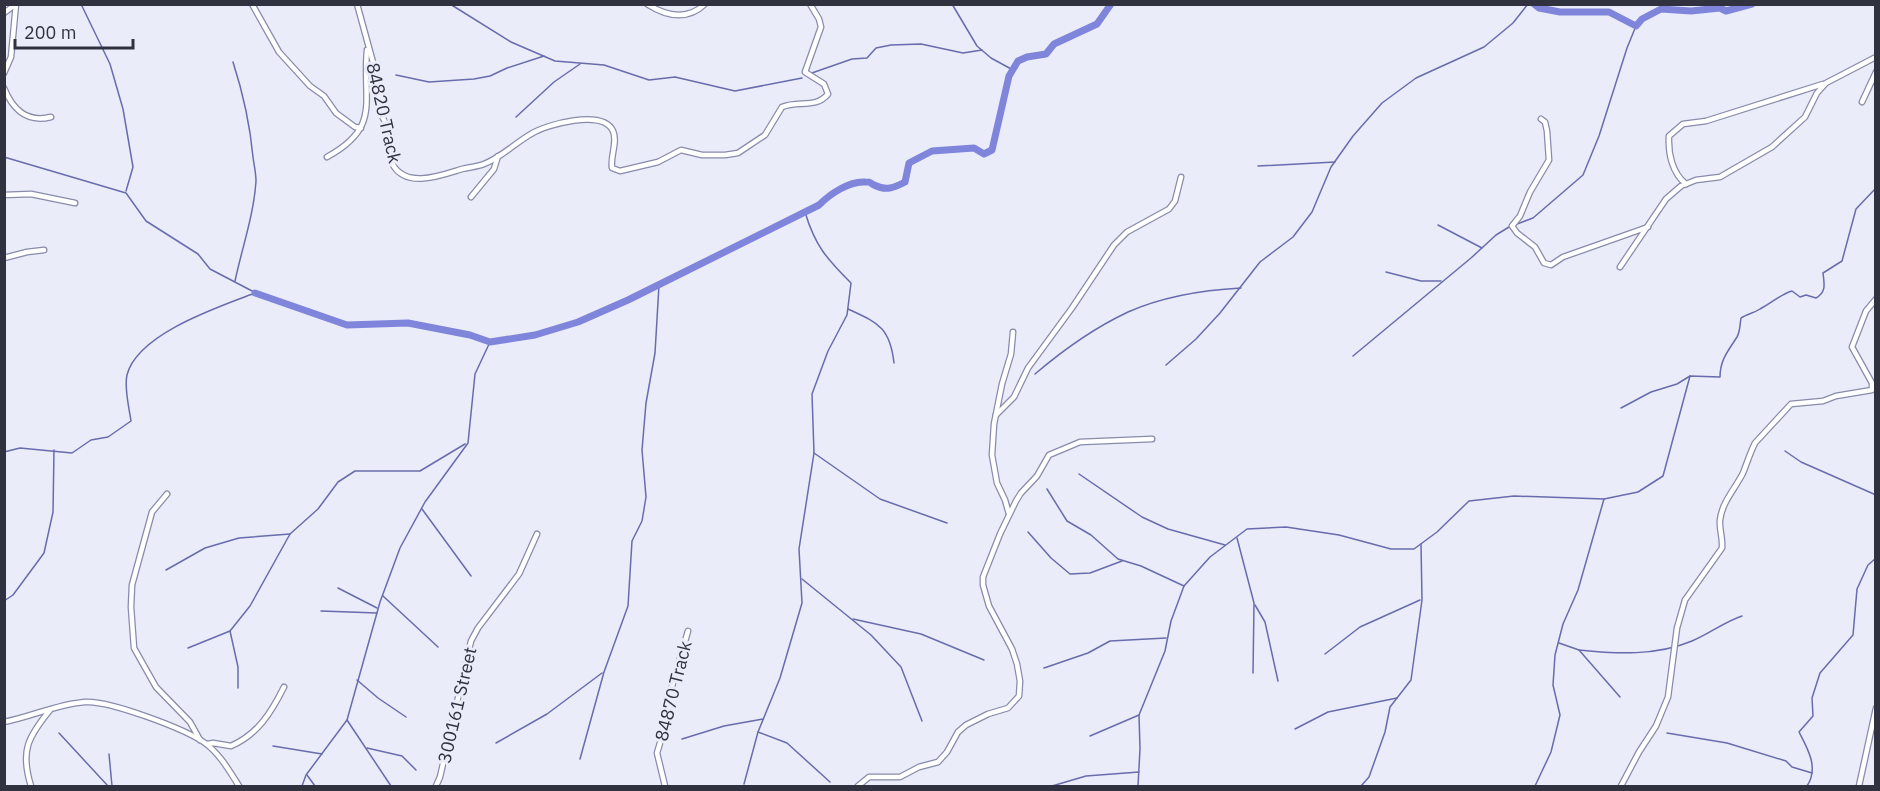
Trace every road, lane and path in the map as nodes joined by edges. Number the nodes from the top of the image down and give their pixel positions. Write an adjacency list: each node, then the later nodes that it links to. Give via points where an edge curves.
1 (16, 4): 7 (street); 11 (street, via 11,57)
2 (252, 4): 17 (street, via 279,52 336,113)
3 (357, 4): 8 (street, 84820 Track)
4 (647, 4): 5 (street, via 680,16)
5 (705, 4)
6 (810, 4): 18 (street, 84820 Track, via 821,27 805,72 824,84 828,94 818,103 782,107 765,135 732,155 681,150 658,162 620,171 612,168 611,128 606,122 587,119 532,133)
7 (4, 13)
8 (367, 48): 17 (street, via 367,113); 18 (street, 84820 Track, via 379,84 382,116 391,134 396,170 410,177 428,178 476,167)
9 (1875, 57): 12 (street)
10 (1875, 72): 14 (street)
11 (4, 73)
12 (1826, 83): 21 (street, via 1799,125 1772,147 1720,177); 21 (street, via 1677,128 1669,136 1670,148 1674,168)
13 (4, 88): 15 (street, via 24,116)
14 (1862, 102)
15 (51, 117)
16 (1541, 119): 25 (street, via 1547,131 1549,160 1512,226 1532,243 1544,263 1551,265 1563,256)
17 (362, 128): 19 (street, via 341,150)
18 (498, 156): 23 (street, via 494,169)
19 (327, 157)
20 (1181, 177): 31 (street, via 1169,209 1127,232 1114,245 1028,368 1014,398)
21 (1686, 184): 25 (street, via 1666,199)
22 (4, 195): 24 (street, via 31,194)
23 (471, 197)
24 (75, 203)
25 (1648, 227): 28 (street)
26 (44, 250): 27 (street)
27 (4, 258)
28 (1620, 267)
29 (1875, 299): 48 (street, via 1852,343 1872,390 1791,404 1752,449 1721,513 1722,548 1682,608 1668,697)
30 (1013, 332): 31 (street)
31 (996, 415): 34 (street, via 993,465)
32 (1152, 439): 34 (street, via 1080,442 1049,455)
33 (167, 494): 41 (street, via 152,512 132,585 133,637 137,656 156,687 190,722)
34 (1009, 514): 47 (street, via 983,581 989,606 1017,664 1019,696 1008,708 966,725 938,762 900,777 868,777)
35 (537, 534): 45 (street, 300161 Street, via 519,574 471,641)
36 (688, 631): 46 (street, 84870 Track, via 658,745)
37 (284, 687): 42 (street, via 254,733 231,746)
38 (1875, 708): 49 (street)
39 (50, 710): 40 (street); 41 (street, via 87,702 104,705 179,728); 43 (street, via 25,750)
40 (4, 723)
41 (200, 740): 42 (street)
42 (207, 744): 44 (street)
43 (31, 786)
44 (239, 786)
45 (436, 786)
46 (665, 786)
47 (858, 786)
48 (1621, 786)
49 (1859, 786)

